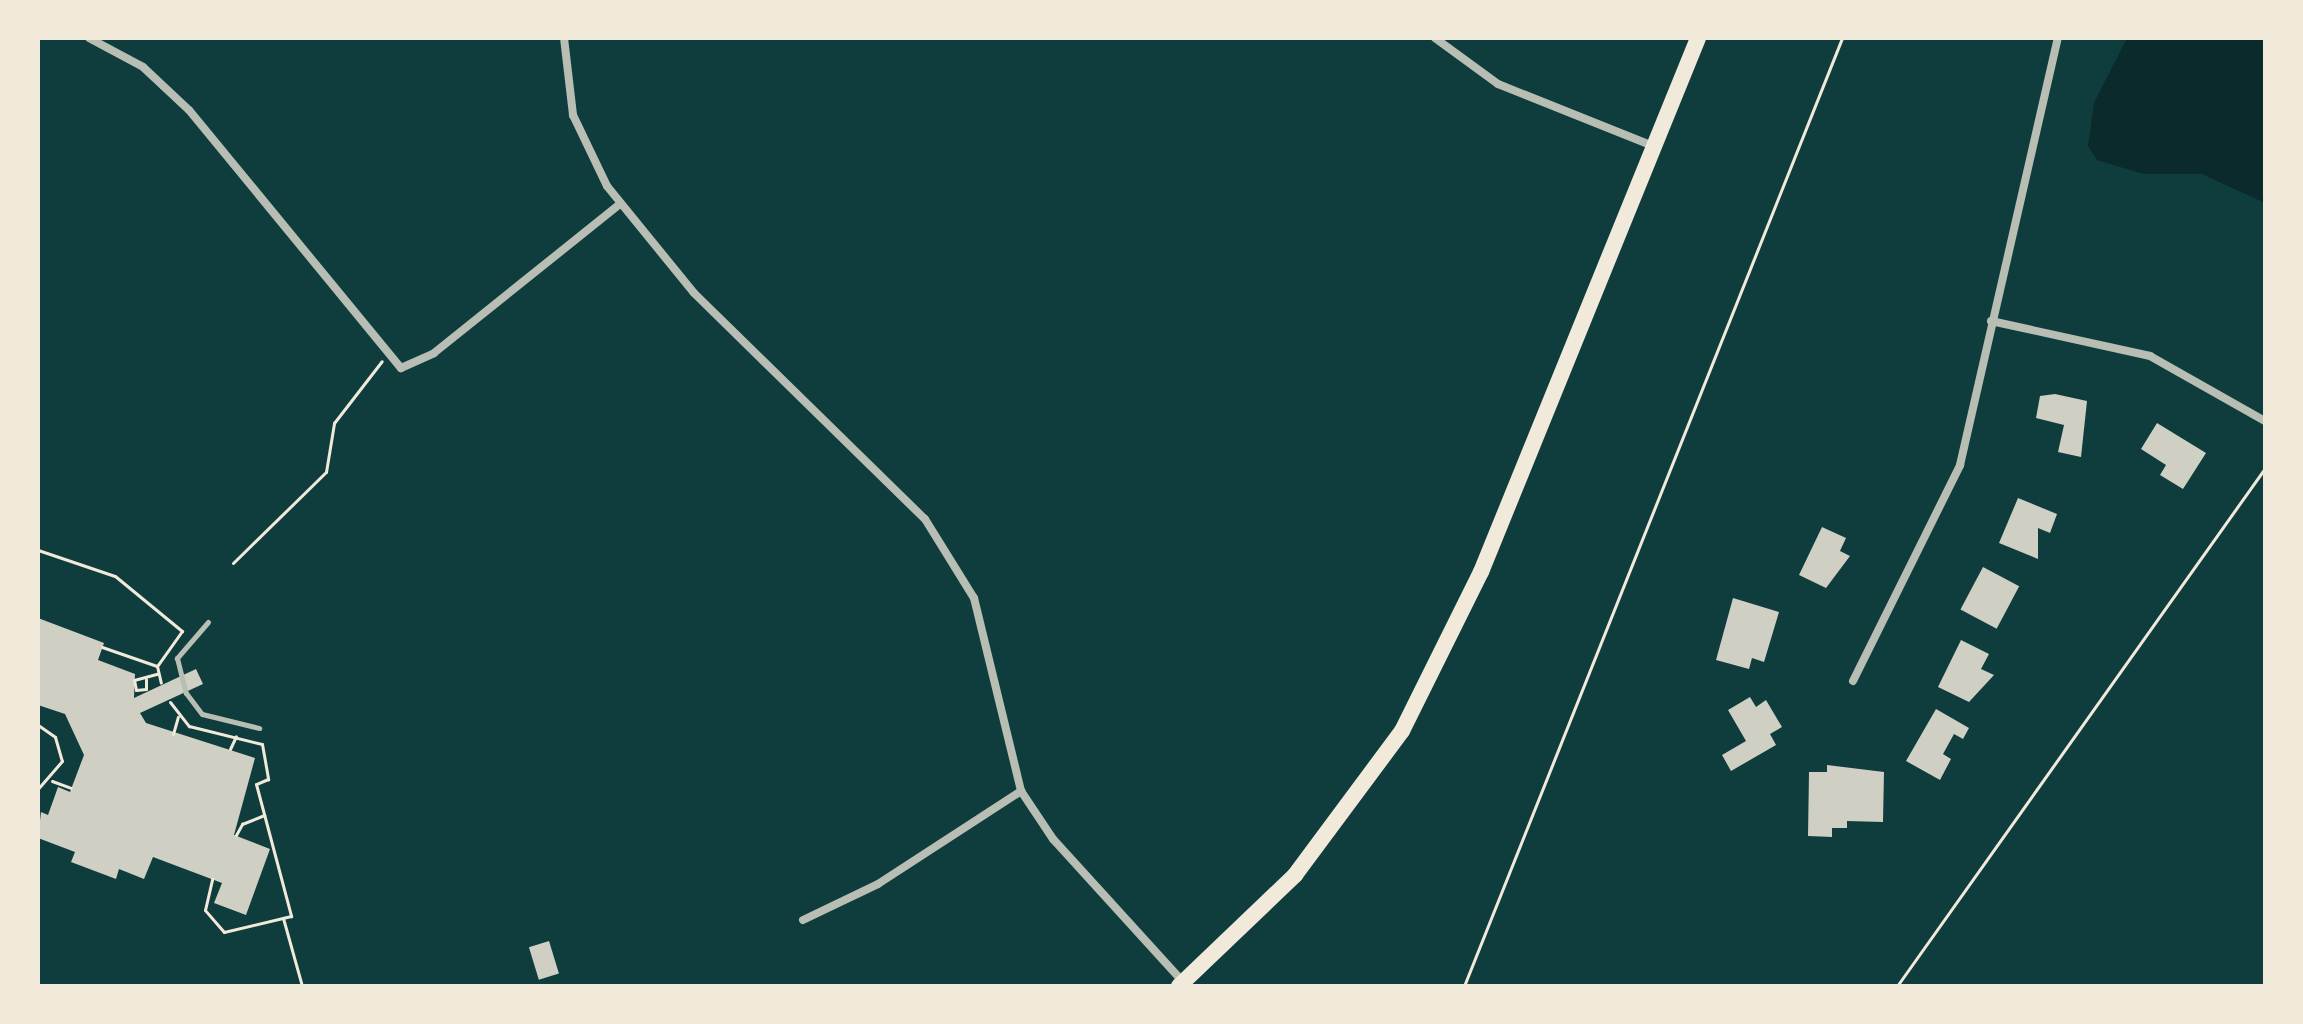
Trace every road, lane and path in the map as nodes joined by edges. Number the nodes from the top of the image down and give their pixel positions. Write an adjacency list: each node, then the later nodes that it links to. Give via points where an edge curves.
1 (89, 38): 10 (street, via 143,67 189,110)
2 (564, 38): 8 (street, via 581,139)
3 (1435, 38): 7 (street, via 1498,84)
4 (1698, 38): 7 (main road)
5 (1842, 38): 43 (path)
6 (2058, 38): 9 (street)
7 (1653, 146): 41 (main road, via 1481,572 1402,731 1295,875)
8 (620, 204): 10 (street, via 414,368); 33 (street, via 694,293 909,501 952,556 986,634 1003,742)
9 (1991, 321): 11 (street, via 2150,356); 20 (street, via 1960,465)
10 (388, 356): 14 (path, via 334,423 320,480)
11 (2265, 421)
12 (2265, 468): 44 (path)
13 (38, 550): 17 (path, via 115,576 182,631)
14 (233, 563)
15 (208, 622): 24 (lane, via 177,658 178,676 202,714)
16 (102, 647): 17 (path)
17 (157, 666): 18 (path)
18 (157, 674): 19 (path); 21 (path)
19 (146, 679)
20 (1853, 681)
21 (161, 683)
22 (170, 702): 23 (path)
23 (178, 717): 27 (path); 28 (path)
24 (238, 724): 26 (lane); 28 (path)
25 (38, 725): 30 (path, via 61,749)
26 (259, 728)
27 (173, 734)
28 (235, 736): 29 (path); 34 (path, via 262,744 268,779 256,784)
29 (230, 749)
30 (52, 781): 31 (path); 32 (path)
31 (71, 788)
32 (38, 789)
33 (1021, 791): 40 (street, via 878,884); 41 (street, via 1053,839)
34 (264, 815): 35 (path, via 242,824); 36 (path)
35 (236, 835)
36 (274, 853): 37 (path); 39 (path, via 291,916)
37 (268, 855)
38 (212, 879): 39 (path, via 205,910 224,932)
39 (283, 918): 42 (path)
40 (803, 920)
41 (1181, 984)
42 (302, 986)
43 (1464, 986)
44 (1897, 986)

